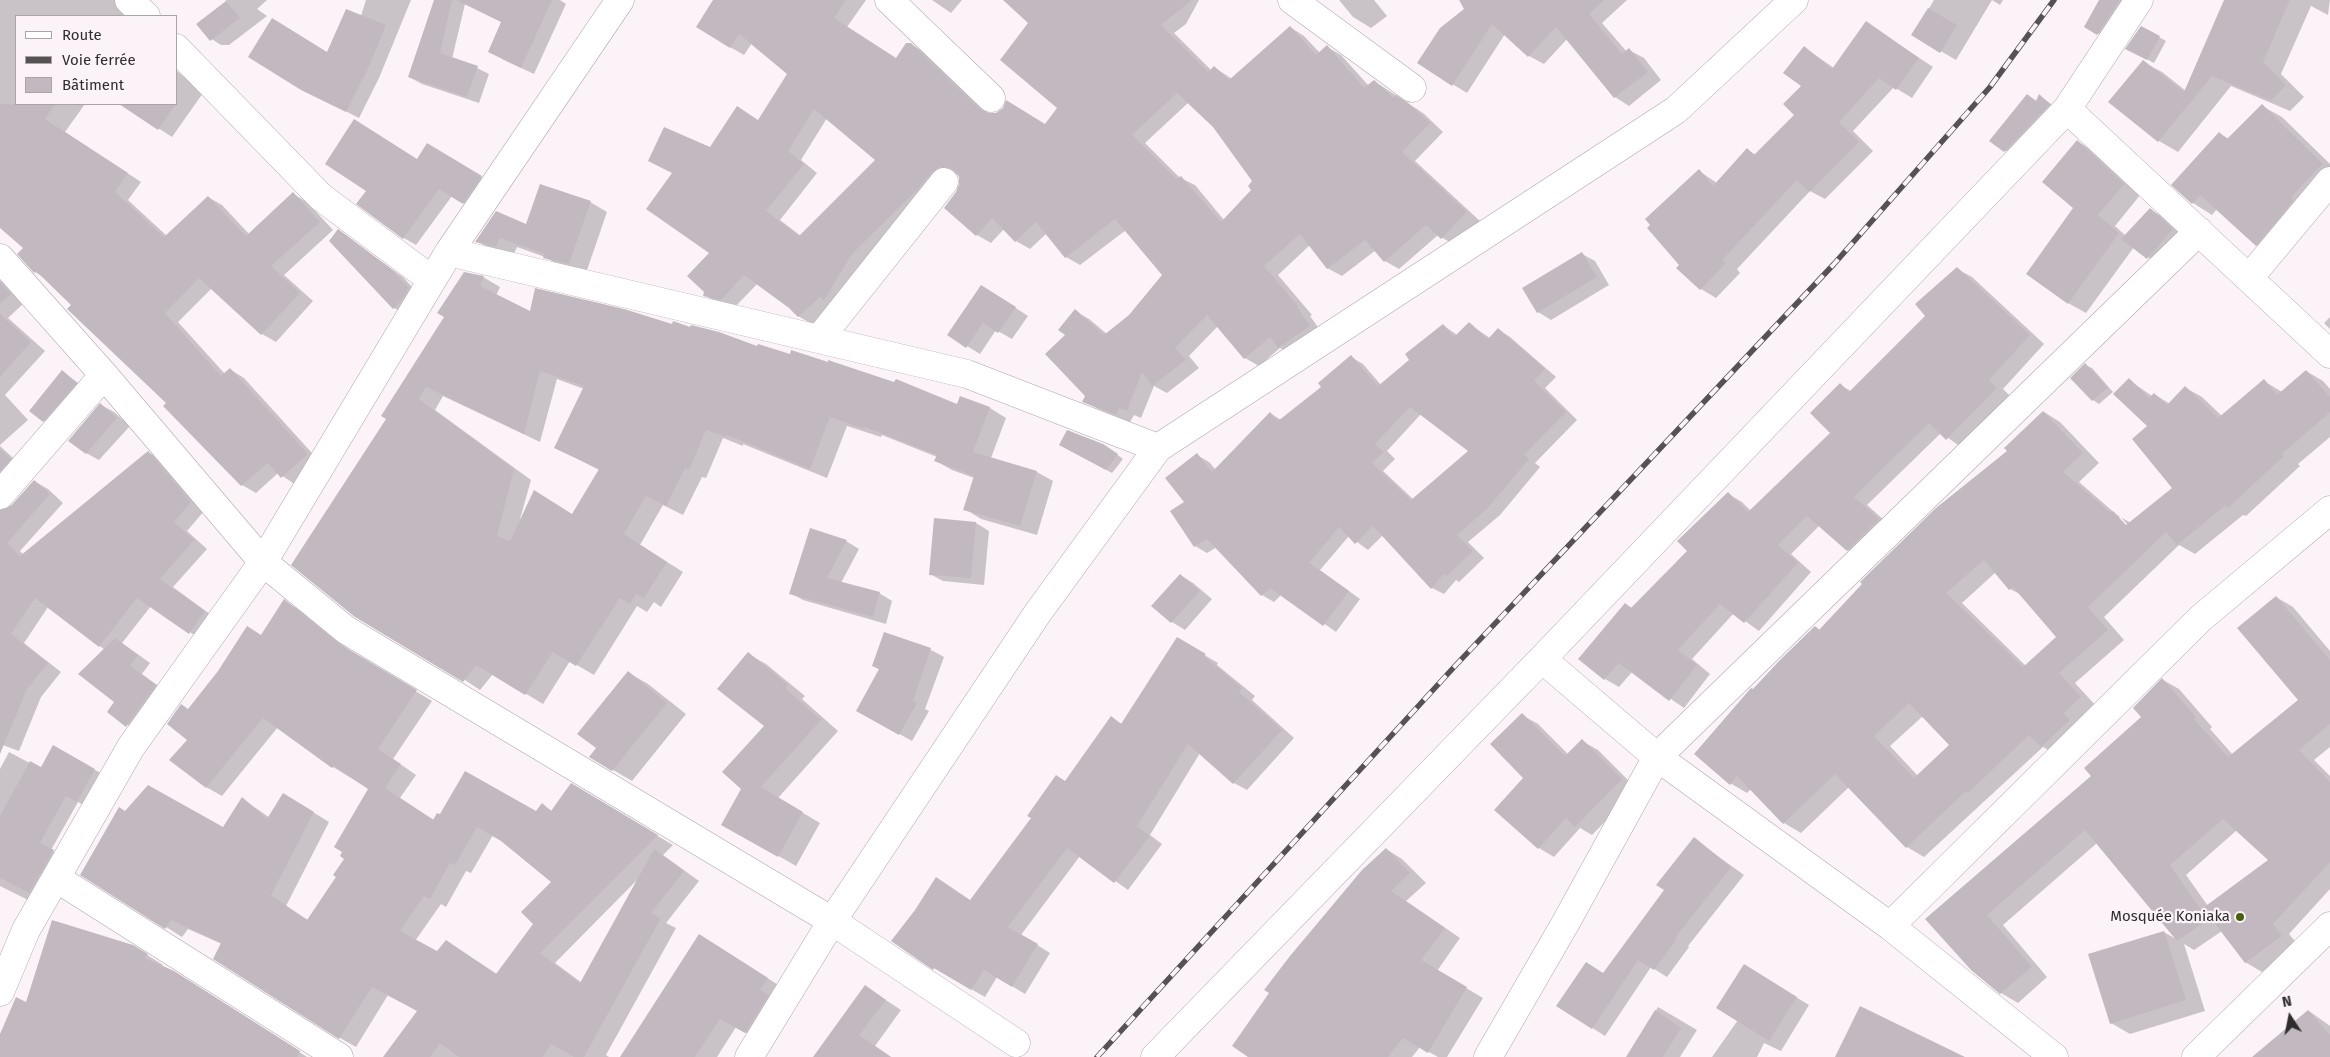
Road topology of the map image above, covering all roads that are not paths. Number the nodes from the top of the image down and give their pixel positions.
1 (129, 0) edge
2 (620, 0) edge
3 (889, 0) edge
4 (1292, 0) edge
5 (1794, 0) edge
6 (2139, 0) edge
7 (145, 15) edge
8 (178, 50) edge
9 (1412, 88) dead end
10 (991, 98) dead end
11 (2067, 108) junction
12 (2330, 180) edge
13 (944, 182) dead end
14 (2198, 231) junction
15 (449, 252) junction
16 (0, 258) edge
17 (2249, 278) junction
18 (432, 280) junction
19 (819, 339) junction
20 (2330, 354) edge
21 (104, 375) junction
22 (1158, 448) junction
23 (0, 495) edge
24 (2330, 510) edge
25 (263, 562) junction
26 (1542, 659) junction
27 (1657, 757) junction
28 (56, 878) junction
29 (832, 921) junction
30 (1890, 926) junction
31 (2330, 926) edge
32 (0, 992) edge
33 (1016, 1044) dead end
34 (339, 1057) edge
35 (749, 1057) edge
36 (1155, 1057) edge
37 (1488, 1057) edge
38 (2054, 1057) edge
39 (2196, 1057) edge

1 - 7 street
2 - 15 street
3 - 10 street
4 - 9 street
5 - 22 street
6 - 11 street
8 - 18 street
11 - 14 street
11 - 26 street
12 - 17 street
13 - 19 street
14 - 17 street
14 - 27 street
15 - 18 street
15 - 19 street
16 - 21 street
17 - 20 street
18 - 25 street
19 - 22 street
21 - 23 street
21 - 25 street
22 - 29 street
24 - 30 street
25 - 28 street
25 - 29 street
26 - 27 street
26 - 36 street
27 - 30 street
27 - 37 street
28 - 32 street
28 - 34 street
29 - 33 street
29 - 35 street
30 - 38 street
31 - 39 street

